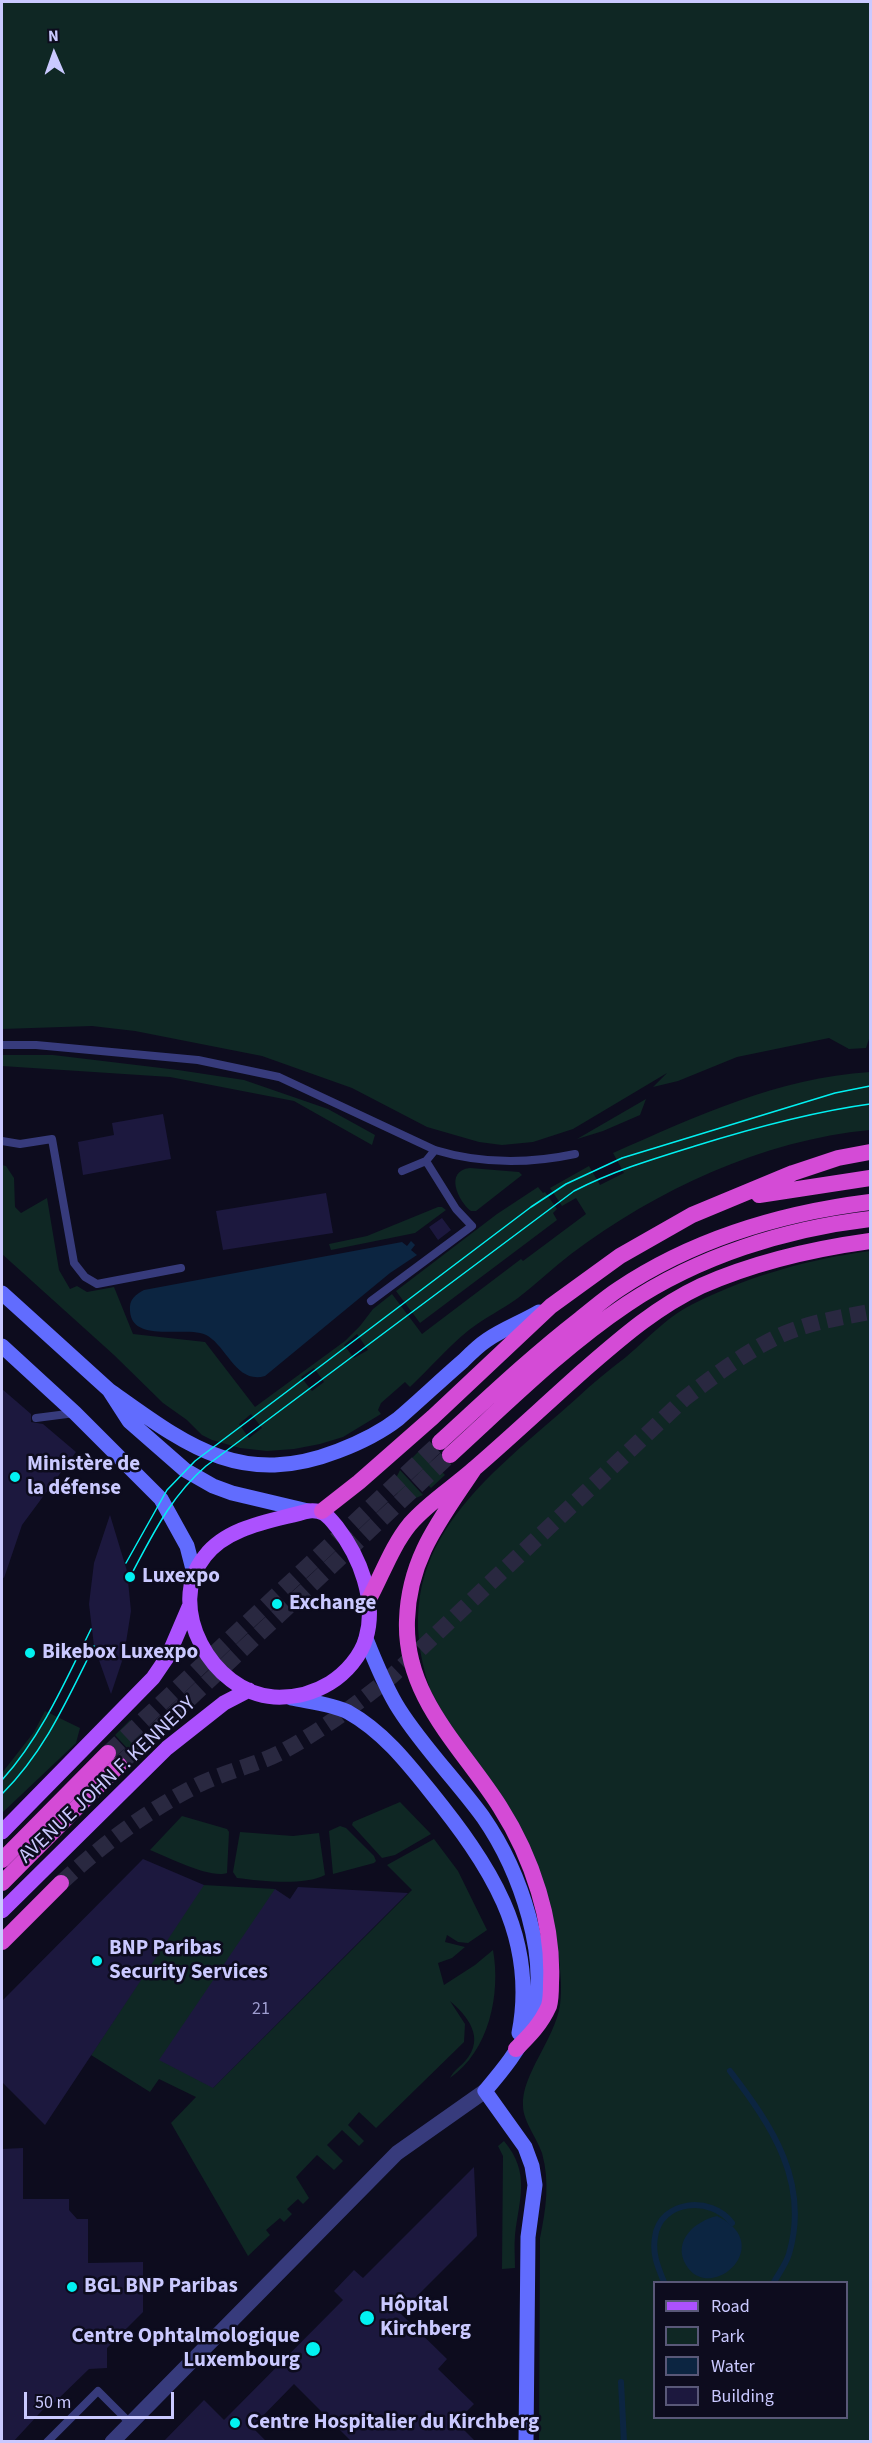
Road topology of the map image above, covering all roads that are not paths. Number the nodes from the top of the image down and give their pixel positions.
1 (2, 1045) edge
2 (2, 1141) edge
3 (435, 1150) junction
4 (870, 1152) edge
5 (575, 1154) dead end
6 (426, 1161) junction
7 (402, 1171) dead end
8 (870, 1178) edge
9 (729, 1201) junction
10 (870, 1202) edge
11 (870, 1219) edge
12 (870, 1241) edge
13 (181, 1268) dead end
14 (2, 1293) edge
15 (371, 1301) dead end
16 (551, 1306) junction
17 (2, 1346) edge
18 (109, 1390) junction
19 (75, 1413) junction
20 (36, 1418) dead end
21 (474, 1469) junction
22 (315, 1511) junction
23 (194, 1573) junction
24 (369, 1599) junction
25 (189, 1607) junction
26 (366, 1639) junction
27 (249, 1690) junction
28 (291, 1698) junction
29 (2, 1832) edge
30 (2, 1860) edge
31 (2, 1883) edge
32 (61, 1883) tunnel mouth
33 (2, 1911) edge
34 (2, 1942) edge
35 (516, 2049) junction
36 (485, 2091) junction
37 (130, 2423) junction
38 (47, 2442) edge
39 (112, 2442) edge
40 (526, 2442) edge

1 - 3 lane
2 - 13 lane
3 - 5 lane
3 - 6 lane
4 - 9 highway
6 - 7 lane
6 - 15 lane
8 - 9 highway
9 - 16 highway
10 - 11 highway
12 - 21 highway
14 - 18 main road
16 - 18 main road
16 - 22 highway
17 - 19 main road
18 - 22 main road
19 - 20 lane
19 - 23 main road
21 - 24 highway
21 - 35 highway
22 - 23 main road
22 - 24 main road
23 - 25 main road
24 - 26 main road
25 - 27 main road
25 - 29 main road, AVENUE JOHN F. KENNEDY
26 - 28 main road
26 - 35 main road
27 - 28 main road
27 - 33 main road, AVENUE JOHN F. KENNEDY
28 - 35 main road
30 - 31 highway
32 - 34 highway
35 - 36 main road
36 - 37 street
36 - 40 main road
37 - 38 lane
37 - 39 street

